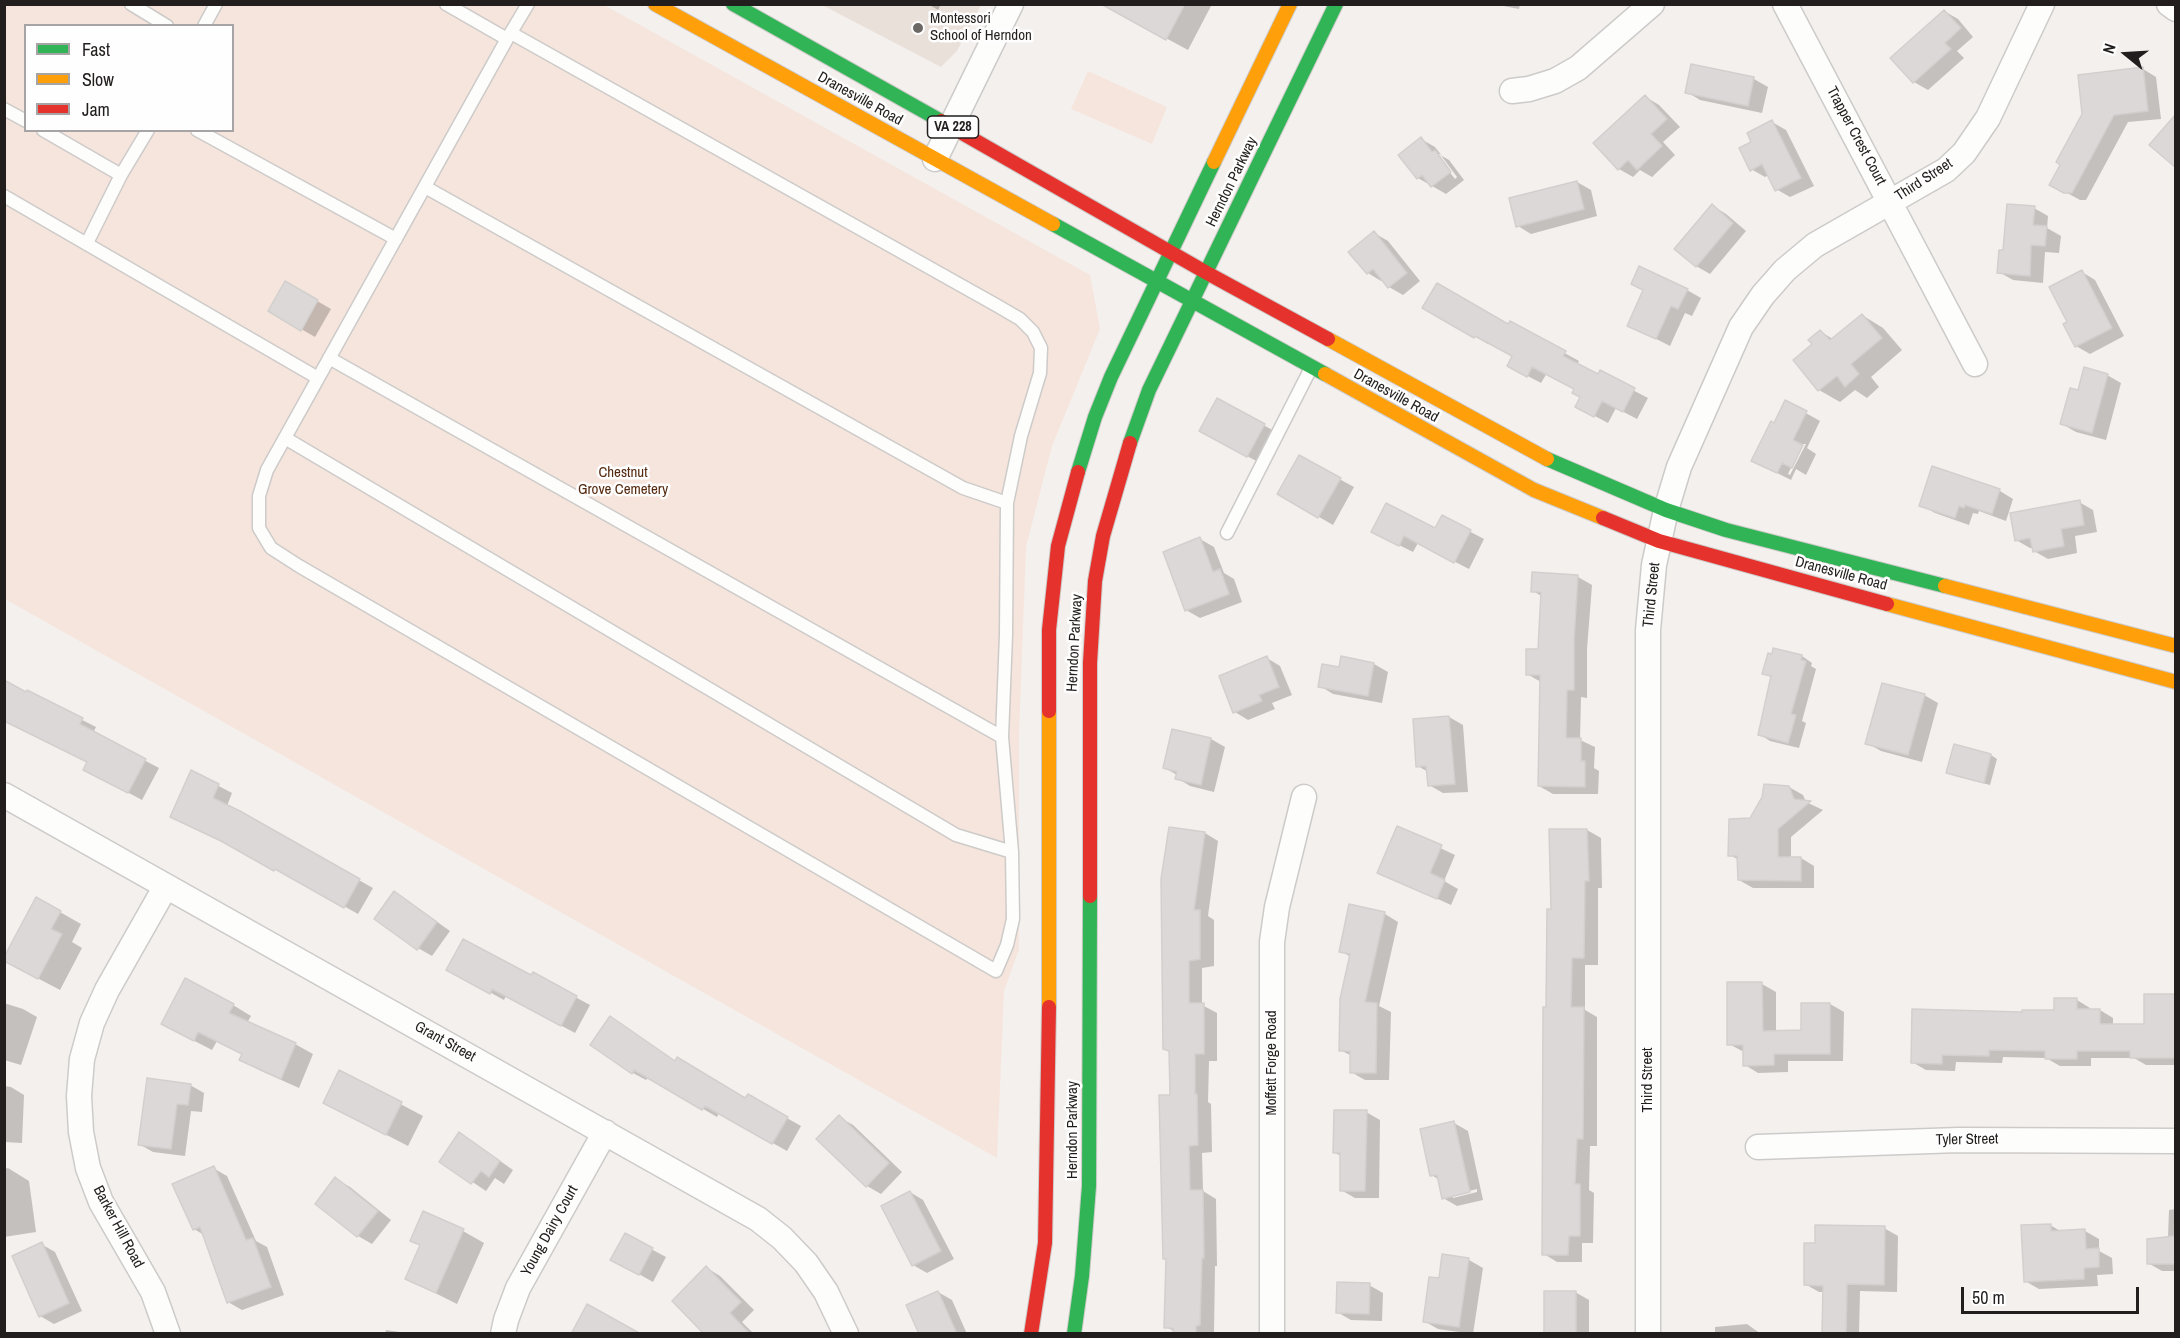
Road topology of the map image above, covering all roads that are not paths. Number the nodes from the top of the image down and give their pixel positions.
1 (131, 4) edge
2 (216, 4) edge
3 (446, 4) edge
4 (528, 4) edge
5 (655, 4) edge
6 (733, 4) edge
7 (1011, 4) edge
8 (1290, 4) edge
9 (1336, 4) edge
10 (1652, 4) edge
11 (1785, 4) edge
12 (2042, 4) edge
13 (2169, 4) edge
14 (2175, 9) edge
15 (164, 24) edge
16 (205, 24) edge
17 (509, 36) junction
18 (1512, 91) dead end
19 (4, 109) edge
20 (24, 120) edge
21 (952, 127) junction
22 (46, 132) edge
23 (147, 132) edge
24 (201, 132) edge
25 (935, 159) junction
26 (121, 175) junction
27 (425, 187) junction
28 (4, 196) edge
29 (1891, 202) junction
30 (396, 239) junction
31 (87, 243) junction
32 (1171, 252) junction
33 (1206, 273) junction
34 (1156, 282) junction
35 (1192, 302) junction
36 (1319, 353) junction
37 (329, 358) junction
38 (1975, 364) dead end
39 (318, 378) junction
40 (285, 438) junction
41 (1007, 503) junction
42 (1666, 510) junction
43 (1227, 533) dead end
44 (1659, 541) junction
45 (2175, 646) edge
46 (2175, 682) edge
47 (1002, 737) junction
48 (4, 795) edge
49 (1304, 797) dead end
50 (1012, 852) junction
51 (166, 886) junction
52 (605, 1132) junction
53 (2175, 1141) edge
54 (1758, 1147) dead end
55 (168, 1334) edge
56 (503, 1334) edge
57 (846, 1334) edge
58 (1031, 1334) edge
59 (1074, 1334) edge
60 (1272, 1334) edge
61 (1648, 1334) edge

1 - 15 lane
2 - 16 lane
3 - 17 lane
4 - 17 lane
5 - 25 main road, Dranesville Road / VA 228
6 - 21 main road, Dranesville Road / VA 228
7 - 21 street
8 - 32 main road, Herndon Parkway
9 - 33 main road, Herndon Parkway
10 - 18 street
11 - 29 street, Trapper Crest Court
12 - 29 street, Third Street
13 - 14 street
17 - 27 lane
17 - 41 lane
19 - 20 lane
21 - 25 street
21 - 32 main road, Dranesville Road / VA 228
22 - 26 lane
23 - 26 lane
24 - 30 lane
25 - 34 main road, Dranesville Road / VA 228
26 - 31 lane
27 - 30 lane
27 - 41 lane
28 - 31 lane
29 - 38 street, Trapper Crest Court
29 - 42 street, Third Street
30 - 37 lane
31 - 39 lane
32 - 33 main road, Dranesville Road / VA 228
32 - 34 main road, Herndon Parkway
33 - 35 main road, Herndon Parkway
33 - 36 main road, Dranesville Road
34 - 35 main road, Dranesville Road
34 - 58 main road, Herndon Parkway
35 - 36 main road, Dranesville Road
35 - 59 main road, Herndon Parkway
36 - 42 main road, Dranesville Road
36 - 43 lane
36 - 44 main road, Dranesville Road
37 - 39 lane
37 - 47 lane
39 - 40 lane
40 - 50 lane
40 - 50 lane
41 - 47 lane
42 - 44 street, Third Street
42 - 45 main road, Dranesville Road
44 - 46 main road, Dranesville Road
44 - 61 street, Third Street
47 - 50 lane
48 - 51 street, Grant Street
49 - 60 street, Moffett Forge Road
51 - 52 street, Grant Street
51 - 55 street, Barker Hill Road
52 - 56 street, Young Dairy Court
52 - 57 street, Grant Street
53 - 54 street, Tyler Street

